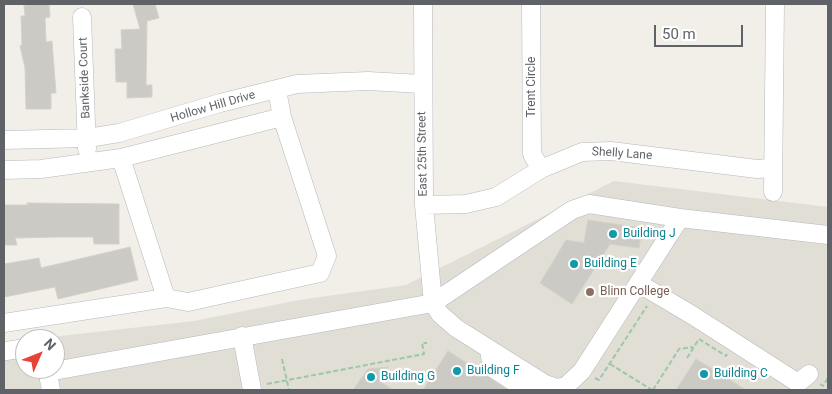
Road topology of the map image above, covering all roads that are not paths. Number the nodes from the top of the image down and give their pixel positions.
1 (423, 4) edge
2 (531, 4) edge
3 (776, 4) edge
4 (82, 17) dead end
5 (422, 84) junction
6 (276, 90) junction
7 (282, 117) junction
8 (88, 138) junction
9 (4, 140) edge
10 (120, 158) junction
11 (86, 163) junction
12 (772, 168) junction
13 (541, 169) junction
14 (4, 170) edge
15 (773, 192) dead end
16 (424, 205) junction
17 (680, 218) junction
18 (828, 234) edge
19 (638, 283) junction
20 (166, 298) junction
21 (434, 303) junction
22 (4, 323) edge
23 (242, 336) junction
24 (15, 350) edge
25 (6, 351) dead end
26 (65, 367) edge
27 (809, 374) dead end
28 (256, 388) edge

1 - 5 street, East 25th Street
2 - 13 street, Trent Circle
3 - 12 street
4 - 8 street, Bankside Court
5 - 6 street, Hollow Hill Drive
5 - 16 street, East 25th Street
6 - 7 street
6 - 8 street, Hollow Hill Drive
7 - 10 street
7 - 20 street
8 - 9 street, Hollow Hill Drive
8 - 11 street, Bankside Court
10 - 11 street
10 - 20 street
11 - 14 street
12 - 13 street, Shelly Lane
12 - 15 street
13 - 16 street, Shelly Lane
16 - 21 street, East 25th Street
17 - 18 street
17 - 19 street
17 - 21 street
19 - 21 street
19 - 27 street
20 - 22 street
21 - 23 street
23 - 26 street
23 - 28 street
24 - 25 street

